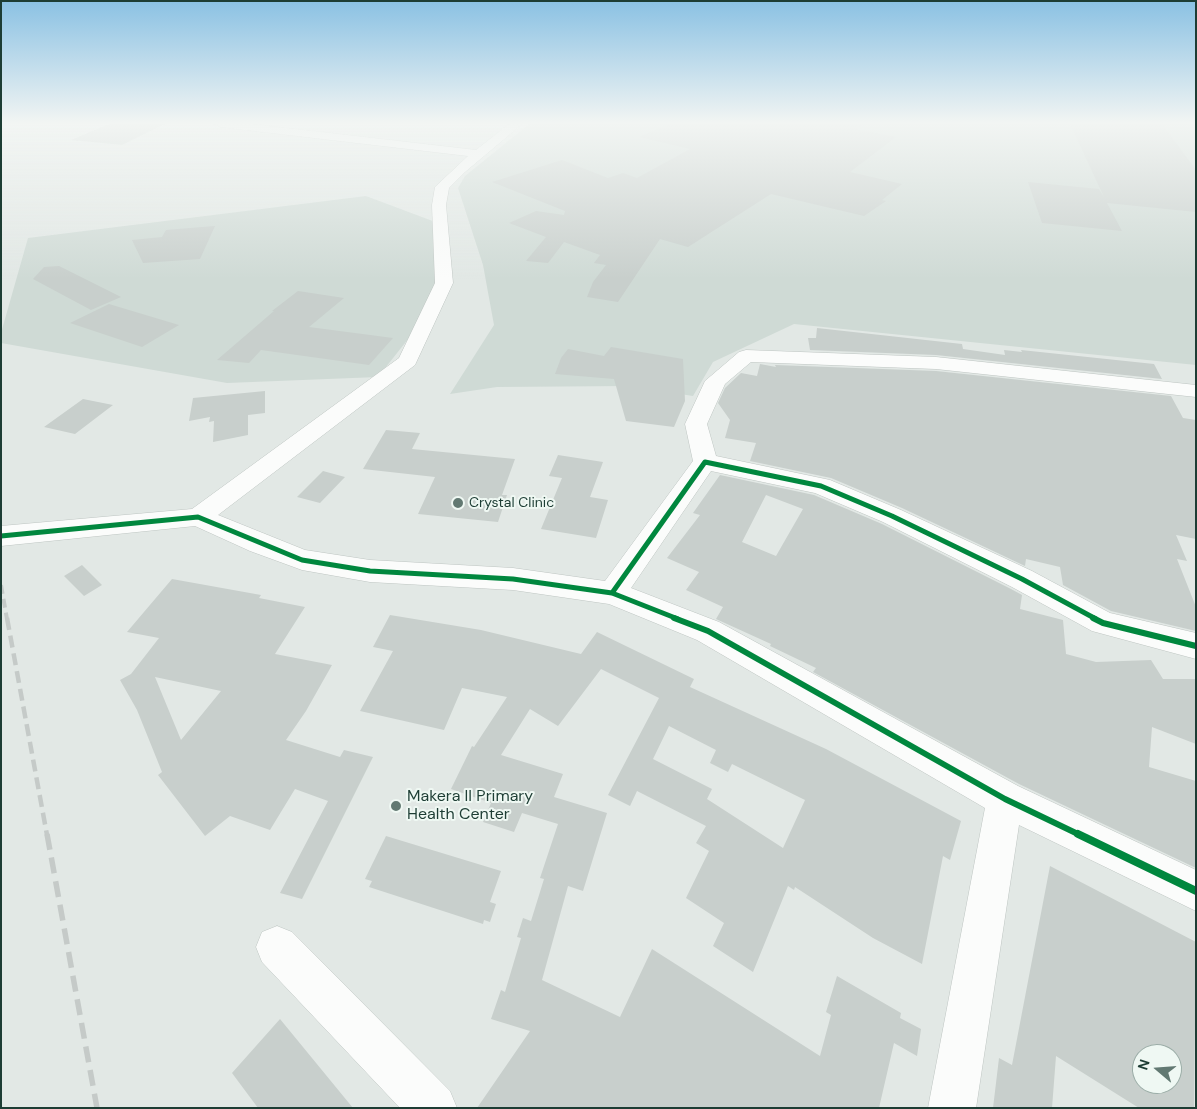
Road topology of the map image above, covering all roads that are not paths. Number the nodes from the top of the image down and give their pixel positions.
1 (455, 176) edge
2 (1196, 391) edge
3 (705, 462) junction
4 (198, 517) junction
5 (1, 536) edge
6 (612, 593) junction
7 (1196, 646) edge
8 (1005, 798) junction
9 (1196, 891) edge
10 (277, 947) dead end
11 (433, 1108) edge
12 (952, 1108) edge

1 - 4 street
2 - 3 street
3 - 6 street
3 - 7 street
4 - 5 street
4 - 6 street
6 - 8 street
8 - 9 street
8 - 12 street
10 - 11 street

